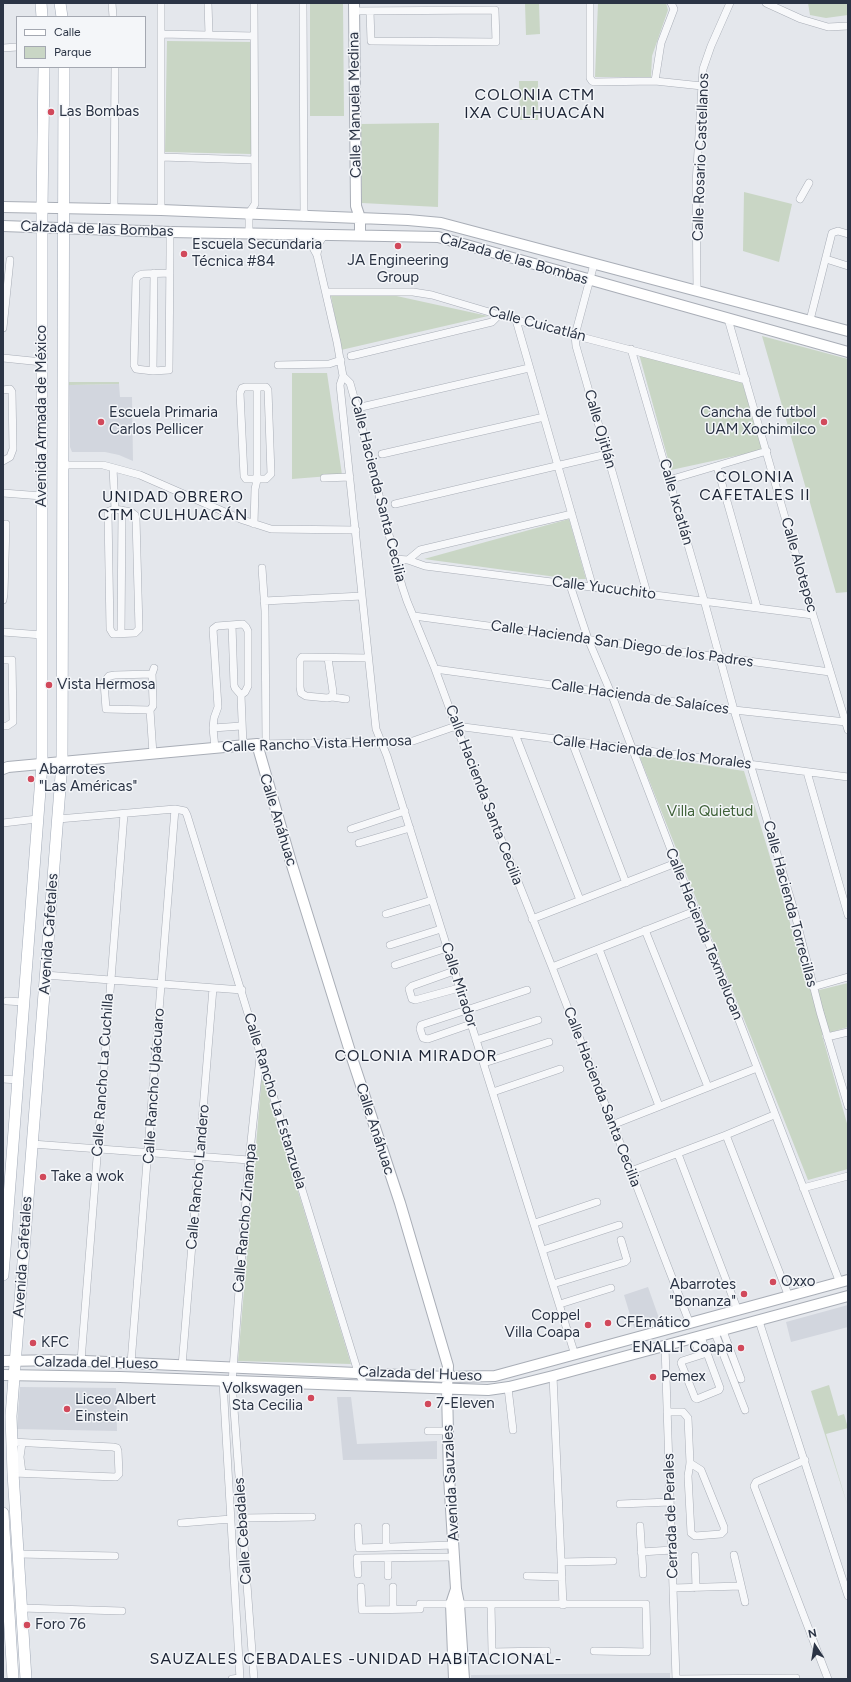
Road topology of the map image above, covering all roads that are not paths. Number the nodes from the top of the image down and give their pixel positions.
1 (41, 3) edge
2 (60, 3) edge
3 (112, 3) edge
4 (160, 3) edge
5 (208, 3) edge
6 (254, 3) edge
7 (303, 3) edge
8 (590, 3) edge
9 (671, 3) edge
10 (730, 3) edge
11 (766, 3) edge
12 (354, 7) edge
13 (370, 11) junction
14 (42, 16) edge
15 (62, 16) edge
16 (112, 16) edge
17 (848, 26) edge
18 (161, 34) junction
19 (209, 35) junction
20 (254, 36) junction
21 (16, 47) edge
22 (3, 48) edge
23 (44, 68) edge
24 (64, 68) edge
25 (115, 68) edge
26 (655, 81) junction
27 (702, 86) junction
28 (161, 157) junction
29 (254, 160) junction
30 (809, 183) dead end
31 (800, 199) dead end
32 (3, 207) edge
33 (42, 208) junction
34 (64, 208) junction
35 (114, 209) junction
36 (161, 210) junction
37 (249, 213) junction
38 (304, 217) junction
39 (360, 218) junction
40 (408, 220) junction
41 (3, 226) edge
42 (43, 227) junction
43 (64, 228) junction
44 (170, 232) junction
45 (249, 233) junction
46 (295, 234) junction
47 (329, 234) junction
48 (360, 234) junction
49 (848, 234) edge
50 (408, 235) junction
51 (317, 254) junction
52 (10, 260) dead end
53 (826, 260) junction
54 (594, 264) junction
55 (848, 266) edge
56 (154, 273) junction
57 (170, 273) junction
58 (589, 280) junction
59 (697, 291) junction
60 (326, 292) junction
61 (499, 315) junction
62 (728, 319) junction
63 (516, 320) junction
64 (810, 320) junction
65 (3, 328) edge
66 (848, 331) edge
67 (575, 335) junction
68 (631, 349) junction
69 (848, 352) edge
70 (351, 356) dead end
71 (3, 358) edge
72 (341, 360) junction
73 (42, 362) junction
74 (278, 365) dead end
75 (529, 368) junction
76 (153, 371) junction
77 (343, 376) junction
78 (746, 380) junction
79 (258, 387) junction
80 (3, 390) edge
81 (357, 408) junction
82 (544, 417) junction
83 (767, 451) junction
84 (382, 454) dead end
85 (607, 454) junction
86 (3, 461) edge
87 (63, 465) junction
88 (558, 466) junction
89 (717, 466) junction
90 (113, 468) junction
91 (350, 477) junction
92 (324, 478) dead end
93 (257, 480) junction
94 (669, 480) junction
95 (3, 493) edge
96 (42, 496) junction
97 (395, 504) dead end
98 (115, 511) junction
99 (572, 514) junction
100 (6, 524) dead end
101 (254, 524) junction
102 (356, 530) junction
103 (396, 559) junction
104 (408, 560) junction
105 (262, 568) dead end
106 (570, 585) junction
107 (593, 588) junction
108 (647, 594) junction
109 (362, 596) junction
110 (3, 600) edge
111 (704, 600) junction
112 (264, 601) junction
113 (757, 607) junction
114 (813, 615) junction
115 (414, 616) junction
116 (232, 625) junction
117 (3, 632) edge
118 (121, 634) junction
119 (42, 635) junction
120 (588, 639) junction
121 (719, 656) junction
122 (328, 658) junction
123 (368, 658) junction
124 (3, 660) edge
125 (435, 669) junction
126 (830, 672) junction
127 (611, 693) junction
128 (241, 695) junction
129 (332, 696) junction
130 (346, 699) dead end
131 (150, 710) junction
132 (734, 710) junction
133 (846, 722) junction
134 (3, 726) edge
135 (241, 726) junction
136 (456, 726) junction
137 (213, 728) junction
138 (848, 730) edge
139 (515, 734) junction
140 (381, 742) junction
141 (572, 742) junction
142 (261, 744) junction
143 (243, 745) junction
144 (215, 748) junction
145 (632, 750) junction
146 (153, 754) junction
147 (62, 763) junction
148 (42, 764) junction
149 (751, 765) junction
150 (5, 767) edge
151 (807, 772) junction
152 (848, 777) edge
153 (175, 809) junction
154 (404, 811) junction
155 (124, 814) junction
156 (58, 819) junction
157 (37, 820) junction
158 (3, 823) edge
159 (410, 828) junction
160 (351, 829) dead end
161 (359, 843) dead end
162 (676, 863) junction
163 (626, 883) junction
164 (432, 900) junction
165 (580, 900) junction
166 (694, 911) junction
167 (386, 914) dead end
168 (848, 915) edge
169 (532, 919) junction
170 (440, 929) junction
171 (645, 930) junction
172 (390, 945) dead end
173 (447, 948) junction
174 (599, 949) junction
175 (395, 965) dead end
176 (552, 967) junction
177 (454, 971) junction
178 (45, 975) junction
179 (848, 977) edge
180 (110, 980) junction
181 (162, 984) junction
182 (813, 987) junction
183 (213, 988) junction
184 (459, 988) junction
185 (242, 990) junction
186 (528, 990) dead end
187 (4, 1001) edge
188 (24, 1002) junction
189 (466, 1010) junction
190 (538, 1020) dead end
191 (471, 1024) junction
192 (848, 1032) edge
193 (827, 1038) junction
194 (476, 1040) junction
195 (549, 1042) dead end
196 (260, 1054) junction
197 (484, 1063) junction
198 (757, 1068) junction
199 (560, 1069) dead end
200 (3, 1079) edge
201 (18, 1080) junction
202 (708, 1087) junction
203 (493, 1092) junction
204 (659, 1106) junction
205 (848, 1106) edge
206 (774, 1115) junction
207 (612, 1125) junction
208 (726, 1136) junction
209 (32, 1144) junction
210 (97, 1149) junction
211 (149, 1152) junction
212 (678, 1154) junction
213 (199, 1156) junction
214 (249, 1160) junction
215 (631, 1171) junction
216 (848, 1176) edge
217 (7, 1181) edge
218 (803, 1188) junction
219 (597, 1202) dead end
220 (535, 1223) junction
221 (619, 1225) dead end
222 (621, 1240) dead end
223 (543, 1250) junction
224 (3, 1275) edge
225 (844, 1282) edge
226 (553, 1284) junction
227 (611, 1288) dead end
228 (848, 1296) edge
229 (789, 1297) junction
230 (560, 1304) junction
231 (738, 1311) junction
232 (759, 1321) junction
233 (690, 1324) junction
234 (719, 1332) junction
235 (697, 1338) junction
236 (665, 1346) junction
237 (704, 1354) junction
238 (576, 1355) junction
239 (3, 1361) edge
240 (81, 1361) junction
241 (15, 1362) junction
242 (131, 1363) junction
243 (182, 1366) junction
244 (233, 1368) junction
245 (358, 1372) junction
246 (9, 1375) edge
247 (554, 1376) junction
248 (447, 1377) junction
249 (742, 1378) dead end
250 (228, 1382) junction
251 (365, 1386) junction
252 (447, 1388) junction
253 (508, 1388) junction
254 (745, 1410) dead end
255 (667, 1412) junction
256 (225, 1420) junction
257 (235, 1420) junction
258 (513, 1430) dead end
259 (428, 1431) dead end
260 (448, 1431) junction
261 (17, 1443) junction
262 (805, 1460) junction
263 (690, 1463) junction
264 (18, 1473) junction
265 (670, 1502) junction
266 (620, 1504) dead end
267 (3, 1513) edge
268 (312, 1517) dead end
269 (242, 1518) junction
270 (231, 1519) junction
271 (182, 1523) dead end
272 (640, 1526) dead end
273 (358, 1527) dead end
274 (386, 1527) dead end
275 (454, 1546) junction
276 (386, 1547) junction
277 (672, 1550) junction
278 (641, 1552) junction
279 (18, 1554) junction
280 (734, 1555) dead end
281 (115, 1556) dead end
282 (694, 1556) dead end
283 (454, 1557) junction
284 (388, 1558) junction
285 (613, 1561) dead end
286 (562, 1562) junction
287 (358, 1574) dead end
288 (643, 1574) dead end
289 (388, 1576) dead end
290 (527, 1576) dead end
291 (562, 1577) junction
292 (741, 1586) junction
293 (361, 1587) dead end
294 (393, 1587) dead end
295 (673, 1588) junction
296 (696, 1588) junction
297 (848, 1596) edge
298 (745, 1602) dead end
299 (455, 1604) junction
300 (490, 1604) junction
301 (563, 1605) junction
302 (21, 1608) junction
303 (394, 1609) junction
304 (122, 1611) dead end
305 (547, 1651) dead end
306 (594, 1651) dead end
307 (7, 1659) edge
308 (751, 1678) edge
309 (796, 1678) dead end
310 (13, 1679) edge
311 (26, 1679) edge
312 (232, 1679) edge
313 (240, 1679) edge
314 (254, 1679) edge
315 (454, 1679) edge
316 (464, 1679) edge
317 (683, 1679) edge
318 (828, 1679) edge

1 - 14 main road
2 - 15 main road
3 - 16 street
4 - 18 street
5 - 19 street
6 - 20 street
7 - 38 street
8 - 26 street
9 - 26 street
10 - 27 street, Calle Rosario Castellanos
11 - 17 street
12 - 13 street
12 - 39 main road, Calle Manuela Medina
13 - 13 street
18 - 19 street
18 - 28 street
19 - 20 street
20 - 29 street
21 - 22 street
23 - 33 main road, Avenida Armada de México
24 - 34 main road, Avenida Armada de México
25 - 35 street
26 - 27 street
27 - 59 street, Calle Rosario Castellanos
28 - 29 street
28 - 36 street
29 - 37 street
30 - 31 street
32 - 33 main road, Calzada de las Bombas
33 - 34 main road, Calzada de las Bombas
33 - 42 main road, Avenida Armada de México
34 - 35 main road, Calzada de las Bombas
34 - 43 main road, Avenida Armada de México
35 - 36 main road, Calzada de las Bombas
36 - 37 main road, Calzada de las Bombas
37 - 38 main road, Calzada de las Bombas
37 - 45 street
38 - 39 main road, Calzada de las Bombas
39 - 40 main road, Calzada de las Bombas
39 - 48 main road, Calle Manuela Medina
40 - 50 main road
40 - 54 main road, Calzada de las Bombas
41 - 42 main road, Calzada de las Bombas
42 - 43 main road, Calzada de las Bombas
42 - 73 main road, Avenida Armada de México
43 - 44 main road, Calzada de las Bombas
43 - 87 main road, Avenida Armada de México
44 - 45 main road, Calzada de las Bombas
44 - 57 street
45 - 46 main road, Calzada de las Bombas
46 - 47 main road, Calzada de las Bombas
46 - 51 street, Calle Hacienda Santa Cecilia
47 - 48 main road, Calzada de las Bombas
47 - 51 street
48 - 50 main road, Calzada de las Bombas
49 - 53 street
50 - 58 main road, Calzada de las Bombas
51 - 60 street, Calle Hacienda Santa Cecilia
52 - 65 street
53 - 55 street
53 - 64 street
54 - 58 street, Calle Ojitlán
54 - 59 main road, Calzada de las Bombas
56 - 57 street
56 - 76 street
56 - 76 street
57 - 76 street
58 - 62 main road, Calzada de las Bombas
58 - 67 street, Calle Ojitlán
59 - 64 main road, Calzada de las Bombas
60 - 61 street, Calle Cuicatlán
60 - 72 street, Calle Hacienda Santa Cecilia
61 - 63 street, Calle Cuicatlán
61 - 70 street
62 - 69 main road, Calzada de las Bombas
62 - 78 street, Calle Alotepec
63 - 67 street, Calle Cuicatlán
63 - 75 street
64 - 66 main road, Calzada de las Bombas
67 - 68 street, Calle Cuicatlán
67 - 85 street, Calle Ojitlán
68 - 78 street, Calle Cuicatlán
68 - 94 street, Calle Ixcatlán
71 - 73 street
72 - 74 street
72 - 77 street, Calle Hacienda Santa Cecilia
73 - 96 main road, Avenida Armada de México
75 - 81 street
75 - 82 street
77 - 81 street, Calle Hacienda Santa Cecilia
77 - 91 street, Calle Mirador
78 - 83 street, Calle Alotepec
79 - 93 street
79 - 93 street
79 - 93 street
80 - 86 street
81 - 103 street, Calle Hacienda Santa Cecilia
82 - 84 street
82 - 88 street
83 - 89 street
83 - 114 street, Calle Alotepec
85 - 88 street
85 - 108 street, Calle Ojitlán
87 - 90 street
87 - 147 main road, Avenida Armada de México
88 - 97 street
88 - 99 street
89 - 94 street
89 - 113 street
90 - 98 street
90 - 101 street
91 - 92 street
91 - 102 street, Calle Mirador
93 - 101 street
94 - 111 street, Calle Ixcatlán
95 - 96 street
96 - 119 main road, Avenida Armada de México
98 - 118 street
98 - 118 street
98 - 118 street
99 - 104 street
99 - 107 street
100 - 110 street
101 - 102 street
102 - 109 street, Calle Mirador
103 - 104 street, Calle Yucuchito
103 - 115 street, Calle Hacienda Santa Cecilia
104 - 106 street, Calle Yucuchito
105 - 112 street
106 - 107 street, Calle Yucuchito
106 - 120 street, Calle Hacienda Texmelucan
107 - 108 street, Calle Yucuchito
108 - 111 street, Calle Yucuchito
109 - 112 street
109 - 123 street, Calle Mirador
111 - 113 street, Calle Yucuchito
111 - 121 street, Calle Ixcatlán
112 - 142 street
113 - 114 street, Calle Yucuchito
114 - 126 street, Calle Alotepec
115 - 120 street, Calle Hacienda San Diego de los Padres
115 - 125 street, Calle Hacienda Santa Cecilia
116 - 128 street
116 - 128 street
116 - 137 street
117 - 119 street
119 - 148 main road, Avenida Armada de México
120 - 121 street, Calle Hacienda San Diego de los Padres
120 - 127 street, Calle Hacienda Texmelucan
121 - 126 street, Calle Hacienda San Diego de los Padres
121 - 132 street, Calle Hacienda Torrecillas
122 - 123 street
122 - 129 street
122 - 129 street
123 - 140 street, Calle Mirador
124 - 134 street
125 - 127 street, Calle Hacienda de Salaíces
125 - 136 street, Calle Hacienda Santa Cecilia
126 - 133 street, Calle Alotepec
127 - 132 street, Calle Hacienda de Salaíces
127 - 145 street, Calle Hacienda Texmelucan
128 - 135 street
129 - 130 street
131 - 131 street
131 - 146 street
132 - 133 street, Calle Hacienda de Salaíces
132 - 149 street, Calle Hacienda Torrecillas
133 - 138 street, Calle Alotepec
135 - 137 street
135 - 143 street
136 - 139 street, Calle Hacienda de los Morales
136 - 140 street, Calle Rancho Vista Hermosa
136 - 169 street, Calle Hacienda Santa Cecilia
137 - 144 street
139 - 141 street, Calle Hacienda de los Morales
139 - 165 street
140 - 142 street, Calle Rancho Vista Hermosa
140 - 154 street, Calle Mirador
141 - 145 street, Calle Hacienda de los Morales
141 - 163 street
142 - 143 main road, Calle Rancho Vista Hermosa
142 - 248 main road, Calle Anáhuac
143 - 144 main road, Calle Rancho Vista Hermosa
144 - 146 main road, Calle Rancho Vista Hermosa
145 - 149 street, Calle Hacienda de los Morales
145 - 162 street, Calle Hacienda Texmelucan
146 - 147 main road, Calle Rancho Vista Hermosa
147 - 148 main road, Calle Rancho Vista Hermosa
147 - 156 main road, Avenida Cafetales
148 - 150 main road, Calle Rancho Vista Hermosa
148 - 157 main road, Avenida Cafetales
149 - 151 street, Calle Hacienda de los Morales
149 - 182 street, Calle Hacienda Torrecillas
151 - 152 street, Calle Hacienda de los Morales
151 - 168 street
153 - 155 street
153 - 181 street, Calle Rancho Upácuaro
153 - 185 street, Calle Rancho La Estanzuela
154 - 159 street, Calle Mirador
154 - 160 street
155 - 156 street
155 - 180 street, Calle Rancho La Cuchilla
156 - 178 main road, Avenida Cafetales
157 - 158 street
157 - 188 main road, Avenida Cafetales
159 - 161 street
159 - 164 street, Calle Mirador
162 - 163 street
162 - 166 street, Calle Hacienda Texmelucan
163 - 165 street
164 - 167 street
164 - 170 street, Calle Mirador
165 - 169 street
166 - 171 street
166 - 198 street, Calle Hacienda Texmelucan
169 - 176 street, Calle Hacienda Santa Cecilia
170 - 172 street
170 - 173 street, Calle Mirador
171 - 174 street
171 - 202 street
173 - 175 street
173 - 177 street, Calle Mirador
174 - 176 street
174 - 204 street
176 - 207 street, Calle Hacienda Santa Cecilia
177 - 184 street, Calle Mirador
177 - 184 street
178 - 180 street
178 - 209 main road, Avenida Cafetales
179 - 182 street
180 - 181 street
180 - 210 street, Calle Rancho La Cuchilla
181 - 183 street
181 - 211 street, Calle Rancho Upácuaro
182 - 193 street, Calle Hacienda Torrecillas
183 - 185 street
183 - 213 street, Calle Rancho Landero
184 - 189 street, Calle Mirador
185 - 196 street, Calle Rancho La Estanzuela
186 - 189 street
187 - 188 street
188 - 201 main road, Avenida Cafetales
189 - 191 street, Calle Mirador
189 - 191 street
190 - 194 street
191 - 194 street, Calle Mirador
192 - 193 street
193 - 205 street, Calle Hacienda Torrecillas
194 - 197 street, Calle Mirador
195 - 197 street
196 - 214 street, Calle Rancho Zinampa
196 - 245 street, Calle Rancho La Estanzuela
197 - 203 street, Calle Mirador
198 - 202 street
198 - 206 street, Calle Hacienda Texmelucan
199 - 203 street
200 - 201 street
201 - 217 main road, Avenida Cafetales
202 - 204 street
203 - 220 street, Calle Mirador
204 - 207 street
206 - 208 street
206 - 218 street, Calle Hacienda Texmelucan
207 - 215 street, Calle Hacienda Santa Cecilia
208 - 212 street
208 - 229 street
209 - 210 street
209 - 241 main road, Avenida Cafetales
210 - 211 street
210 - 240 street, Calle Rancho La Cuchilla
211 - 213 street
211 - 242 street, Calle Rancho Upácuaro
212 - 215 street
212 - 231 street
213 - 214 street
213 - 243 street, Calle Rancho Landero
214 - 244 street, Calle Rancho Zinampa
215 - 233 street, Calle Hacienda Santa Cecilia
216 - 218 street
217 - 224 main road, Avenida Cafetales
218 - 225 street, Calle Hacienda Texmelucan
219 - 220 street
220 - 223 street, Calle Mirador
221 - 223 street
222 - 226 street
223 - 226 street, Calle Mirador
225 - 229 main road, Calzada del Hueso
226 - 230 street, Calle Mirador
227 - 230 street
228 - 232 main road, Calzada del Hueso
229 - 231 main road, Calzada del Hueso
230 - 238 street, Calle Mirador
231 - 233 main road, Calzada del Hueso
232 - 234 main road, Calzada del Hueso
232 - 262 street
233 - 238 main road, Calzada del Hueso
234 - 235 main road, Calzada del Hueso
234 - 249 street
234 - 254 street
235 - 236 main road, Calzada del Hueso
235 - 237 street
236 - 247 main road, Calzada del Hueso
236 - 255 street, Cerrada de Perales
237 - 237 street
238 - 248 main road, Calzada del Hueso
239 - 241 main road, Calzada del Hueso
240 - 241 main road, Calzada del Hueso
240 - 242 main road, Calzada del Hueso
241 - 246 main road, Avenida Cafetales
242 - 243 main road, Calzada del Hueso
243 - 244 main road, Calzada del Hueso
244 - 245 main road, Calzada del Hueso
244 - 250 street, Calle Rancho Zinampa
245 - 248 main road, Calzada del Hueso
245 - 251 street, Calle Rancho La Estanzuela
246 - 250 main road, Calzada del Hueso
246 - 261 main road, Avenida Cafetales
247 - 253 main road, Calzada del Hueso
247 - 286 street
248 - 252 main road, Avenida Sauzales
250 - 251 main road, Calzada del Hueso
250 - 256 street
250 - 257 street, Calle Cebadales
251 - 252 main road, Calzada del Hueso
252 - 253 main road, Calzada del Hueso
252 - 260 main road, Avenida Sauzales
253 - 258 street
255 - 263 street
255 - 265 street, Cerrada de Perales
256 - 257 street
256 - 270 street
257 - 269 street, Calle Cebadales
259 - 260 street
260 - 275 main road, Avenida Sauzales
261 - 264 main road, Avenida Cafetales
261 - 264 street
262 - 297 street
262 - 318 street
263 - 263 street
264 - 279 main road, Avenida Cafetales
265 - 266 street
265 - 277 street, Cerrada de Perales
267 - 307 main road
268 - 269 street
269 - 314 street, Calle Cebadales
270 - 271 street
270 - 313 street
272 - 278 street
273 - 276 street
274 - 276 street
275 - 276 street
275 - 283 main road, Avenida Sauzales
277 - 278 street
277 - 295 street, Cerrada de Perales
278 - 288 street
279 - 281 street
279 - 302 main road, Avenida Cafetales
280 - 292 street
282 - 296 street
283 - 284 street
283 - 299 main road, Avenida Sauzales
284 - 287 street
284 - 289 street
285 - 286 street
286 - 291 street
290 - 291 street
291 - 301 street
292 - 296 street
292 - 298 street
293 - 303 street
294 - 303 street
295 - 296 street
295 - 317 street, Cerrada de Perales
299 - 300 street
299 - 303 street
299 - 315 main road, Avenida Sauzales
299 - 316 main road, Avenida Sauzales
300 - 301 street
300 - 305 street
301 - 306 street
302 - 304 street
302 - 311 main road, Avenida Cafetales
307 - 310 main road
308 - 309 street, Cerrada de Perales
308 - 317 street, Cerrada de Perales
312 - 313 street

